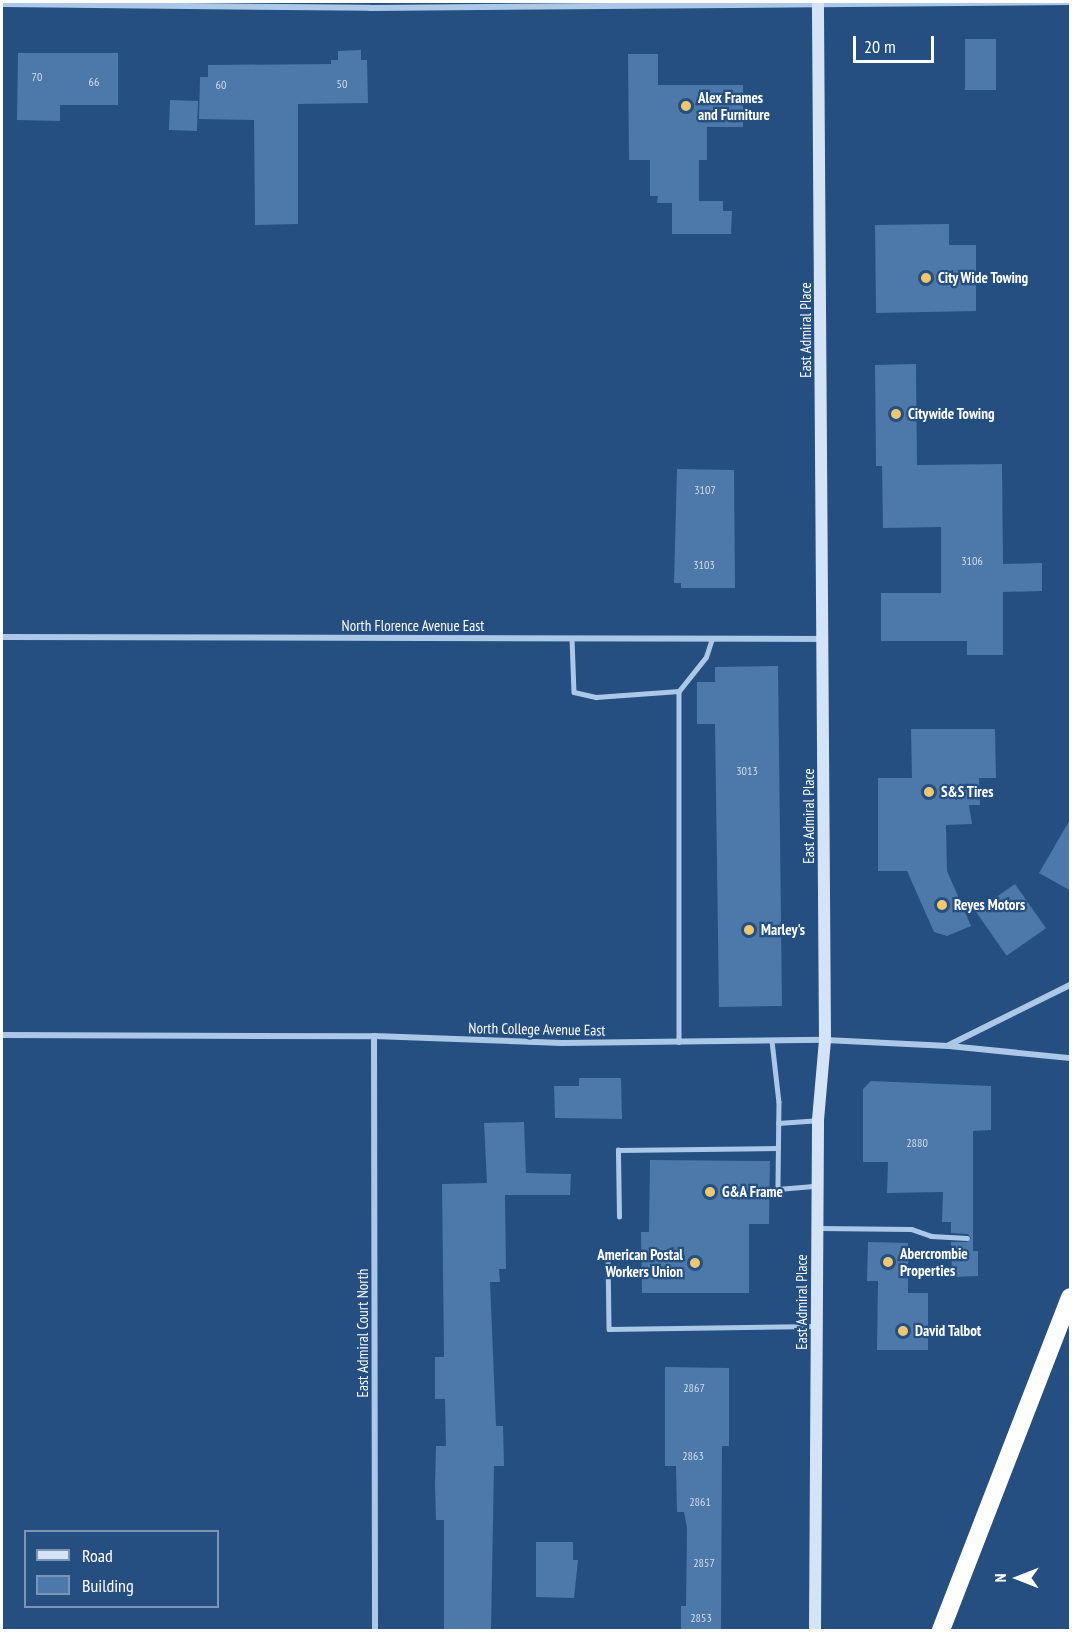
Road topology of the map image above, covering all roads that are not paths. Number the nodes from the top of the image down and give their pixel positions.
1 (1071, 2) edge
2 (818, 3) edge
3 (2, 4) edge
4 (749, 4) edge
5 (370, 5) edge
6 (2, 637) edge
7 (572, 639) junction
8 (712, 639) junction
9 (824, 639) junction
10 (679, 692) junction
11 (1071, 985) edge
12 (2, 1035) edge
13 (374, 1036) junction
14 (825, 1040) junction
15 (772, 1041) junction
16 (680, 1042) junction
17 (949, 1046) junction
18 (1071, 1058) edge
19 (818, 1120) junction
20 (778, 1123) junction
21 (778, 1148) junction
22 (818, 1185) junction
23 (619, 1217) dead end
24 (818, 1228) junction
25 (966, 1238) dead end
26 (608, 1254) dead end
27 (1071, 1297) edge
28 (818, 1326) junction
29 (375, 1630) edge
30 (815, 1630) edge
31 (941, 1630) edge

1 - 2 street
2 - 4 street
2 - 9 main road, East Admiral Place
3 - 5 street
4 - 5 street
6 - 7 street, North Florence Avenue East
7 - 8 street, North Florence Avenue East
7 - 10 lane
8 - 9 street, North Florence Avenue East
8 - 10 lane
9 - 14 main road, East Admiral Place
10 - 16 lane
11 - 17 street
12 - 13 street, North College Avenue East
13 - 16 street, North College Avenue East
13 - 29 street, East Admiral Court North
14 - 15 street, North College Avenue East
14 - 17 street, North College Avenue East
14 - 19 main road, East Admiral Place
15 - 16 street, North College Avenue East
15 - 20 lane
17 - 18 street, North College Avenue East
19 - 20 lane
19 - 22 main road, East Admiral Place
20 - 21 lane
21 - 22 lane
21 - 23 lane
22 - 24 main road, East Admiral Place
24 - 25 lane
24 - 28 main road, East Admiral Place
26 - 28 lane
27 - 31 highway
28 - 30 main road, East Admiral Place

